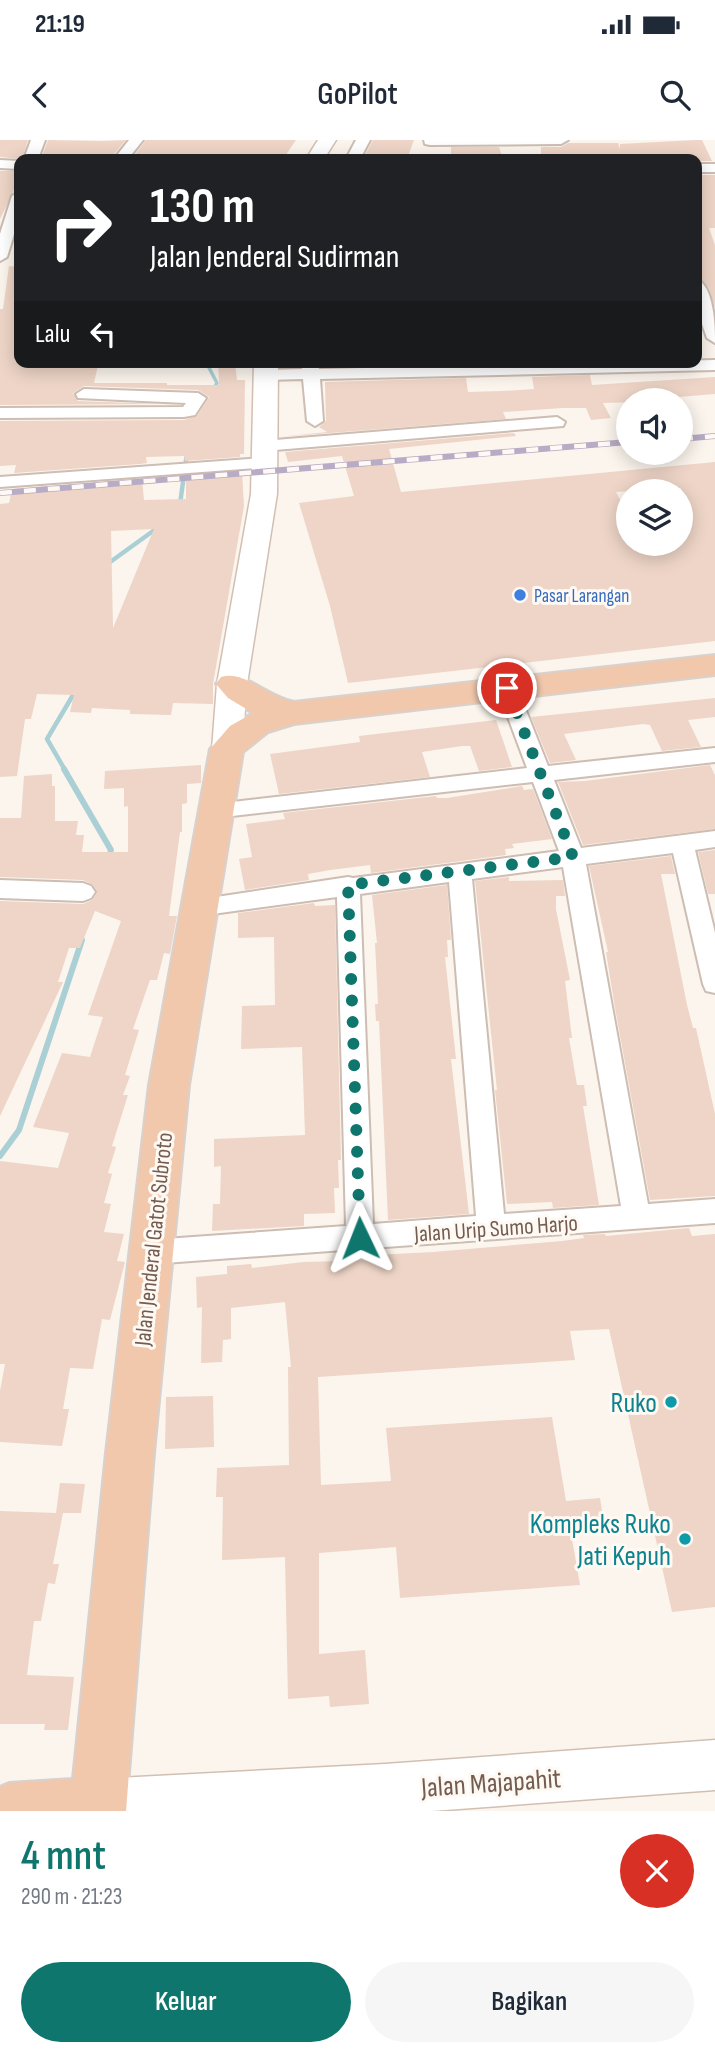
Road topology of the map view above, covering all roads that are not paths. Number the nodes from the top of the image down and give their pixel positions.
1 (136, 140) edge
2 (561, 140) edge
3 (430, 144) edge
4 (125, 154) edge
5 (14, 212) edge
6 (0, 257) edge
7 (702, 298) edge
8 (714, 330) edge
9 (416, 368) edge
10 (511, 368) edge
11 (715, 375) edge
12 (455, 379) junction
13 (270, 381) edge
14 (308, 381) edge
15 (360, 390) dead end
16 (333, 391) dead end
17 (84, 394) dead end
18 (0, 413) edge
19 (315, 421) dead end
20 (556, 422) dead end
21 (263, 455) junction
22 (0, 482) edge
23 (715, 665) edge
24 (232, 684) junction
25 (507, 688) junction
26 (294, 713) junction
27 (227, 748) junction
28 (715, 755) edge
29 (541, 775) junction
30 (215, 810) junction
31 (715, 839) edge
32 (682, 843) junction
33 (573, 857) junction
34 (460, 871) junction
35 (348, 885) junction
36 (0, 889) edge
37 (83, 892) dead end
38 (198, 907) junction
39 (715, 984) edge
40 (715, 1211) edge
41 (637, 1217) junction
42 (491, 1229) junction
43 (360, 1238) junction
44 (151, 1252) junction
45 (715, 1765) edge
46 (98, 1808) edge
47 (9, 1811) edge

1 - 4 street
2 - 3 street
5 - 6 street
7 - 8 street
9 - 12 street
9 - 14 street
10 - 12 street
11 - 12 street
12 - 15 street
13 - 14 street
13 - 21 main road
14 - 16 street
14 - 19 street
17 - 18 street
20 - 21 street
21 - 22 street
21 - 24 main road
23 - 25 highway
24 - 26 highway
24 - 27 main road
25 - 26 highway
25 - 29 street
26 - 27 highway
27 - 30 highway, Jalan Jenderal Gatot Subroto
28 - 29 street
29 - 30 street
29 - 33 street
30 - 38 highway, Jalan Jenderal Gatot Subroto
31 - 32 street
32 - 33 street
32 - 39 street
33 - 34 street
33 - 41 street
34 - 35 street
34 - 42 street
35 - 38 street
35 - 43 street
36 - 37 street
38 - 44 highway, Jalan Jenderal Gatot Subroto
40 - 41 street, Jalan Urip Sumo Harjo
41 - 42 street, Jalan Urip Sumo Harjo
42 - 43 street, Jalan Urip Sumo Harjo
43 - 44 street, Jalan Urip Sumo Harjo
44 - 46 highway, Jalan Jenderal Gatot Subroto
45 - 46 main road, Jalan Majapahit
46 - 47 highway

